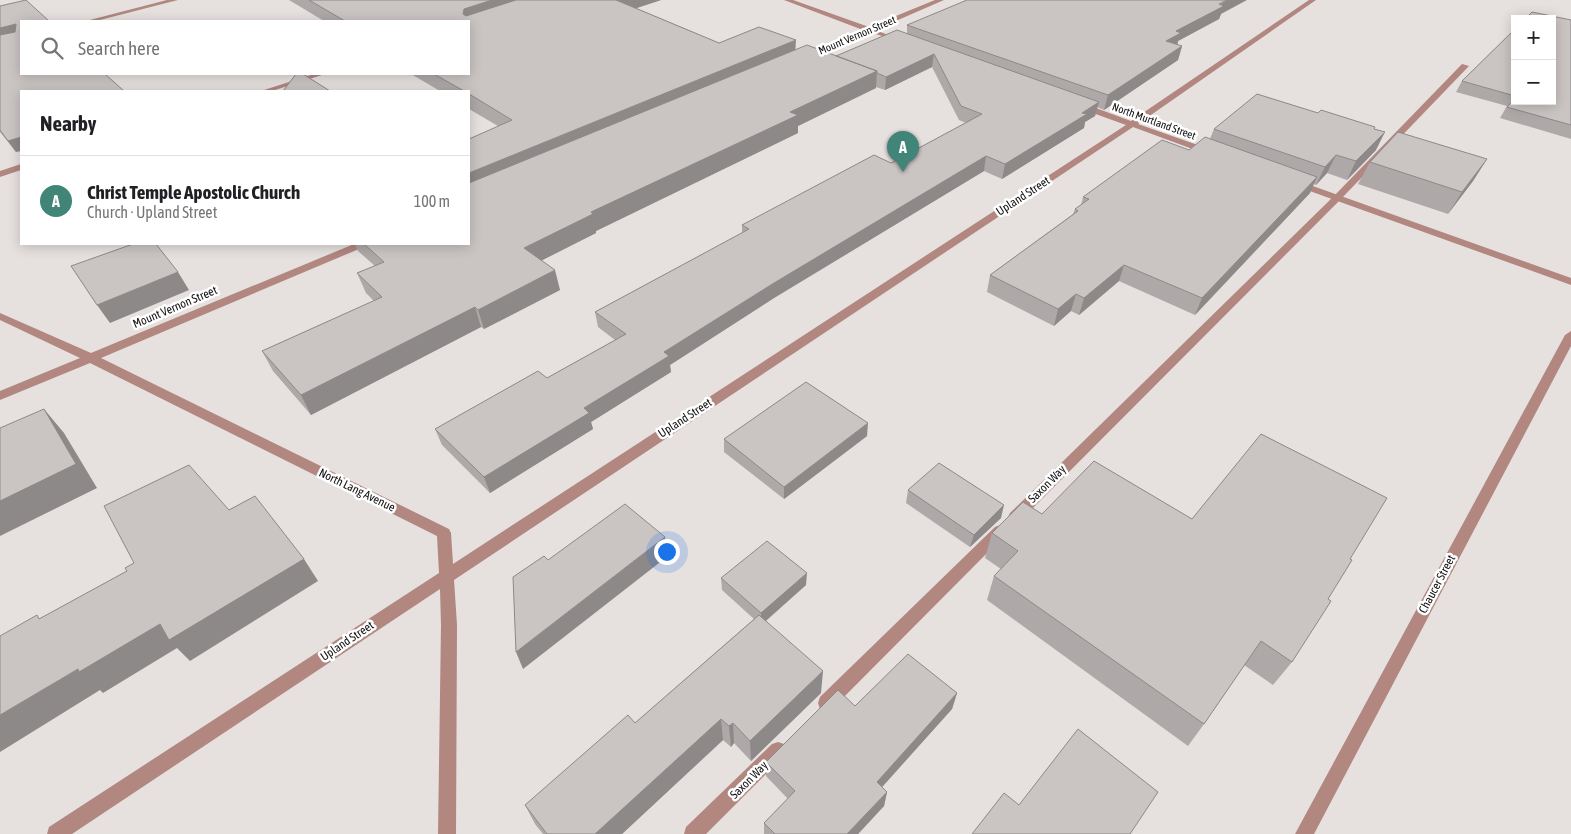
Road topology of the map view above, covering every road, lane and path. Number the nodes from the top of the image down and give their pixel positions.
1 (175, 0) edge
2 (787, 0) edge
3 (941, 0) edge
4 (1313, 0) edge
5 (93, 20) edge
6 (868, 30) junction
7 (910, 45) edge
8 (799, 59) edge
9 (1465, 66) dead end
10 (318, 75) edge
11 (268, 90) edge
12 (1069, 102) edge
13 (1132, 124) junction
14 (1220, 156) edge
15 (20, 168) edge
16 (0, 174) edge
17 (1283, 179) edge
18 (1338, 198) junction
19 (360, 245) edge
20 (1571, 282) edge
21 (0, 316) edge
22 (1571, 335) edge
23 (91, 358) junction
24 (0, 396) edge
25 (446, 575) junction
26 (814, 715) edge
27 (786, 743) edge
28 (56, 834) edge
29 (447, 834) edge
30 (693, 834) edge
31 (1304, 834) edge

1 - 5 street
2 - 6 street
3 - 6 street, Mount Vernon Street
4 - 13 street, Upland Street
6 - 7 street
6 - 8 street, Mount Vernon Street
9 - 18 street, Saxon Way
10 - 11 street
12 - 13 street, North Murtland Street
13 - 14 street, North Murtland Street
13 - 25 street, Upland Street
15 - 16 street
17 - 18 street
18 - 20 street
18 - 26 street, Saxon Way
19 - 23 street, Mount Vernon Street
21 - 23 street, North Lang Avenue
22 - 31 street, Chaucer Street
23 - 24 street, Mount Vernon Street
23 - 25 street, North Lang Avenue
25 - 28 street, Upland Street
25 - 29 street, North Lang Avenue
27 - 30 street, Saxon Way

